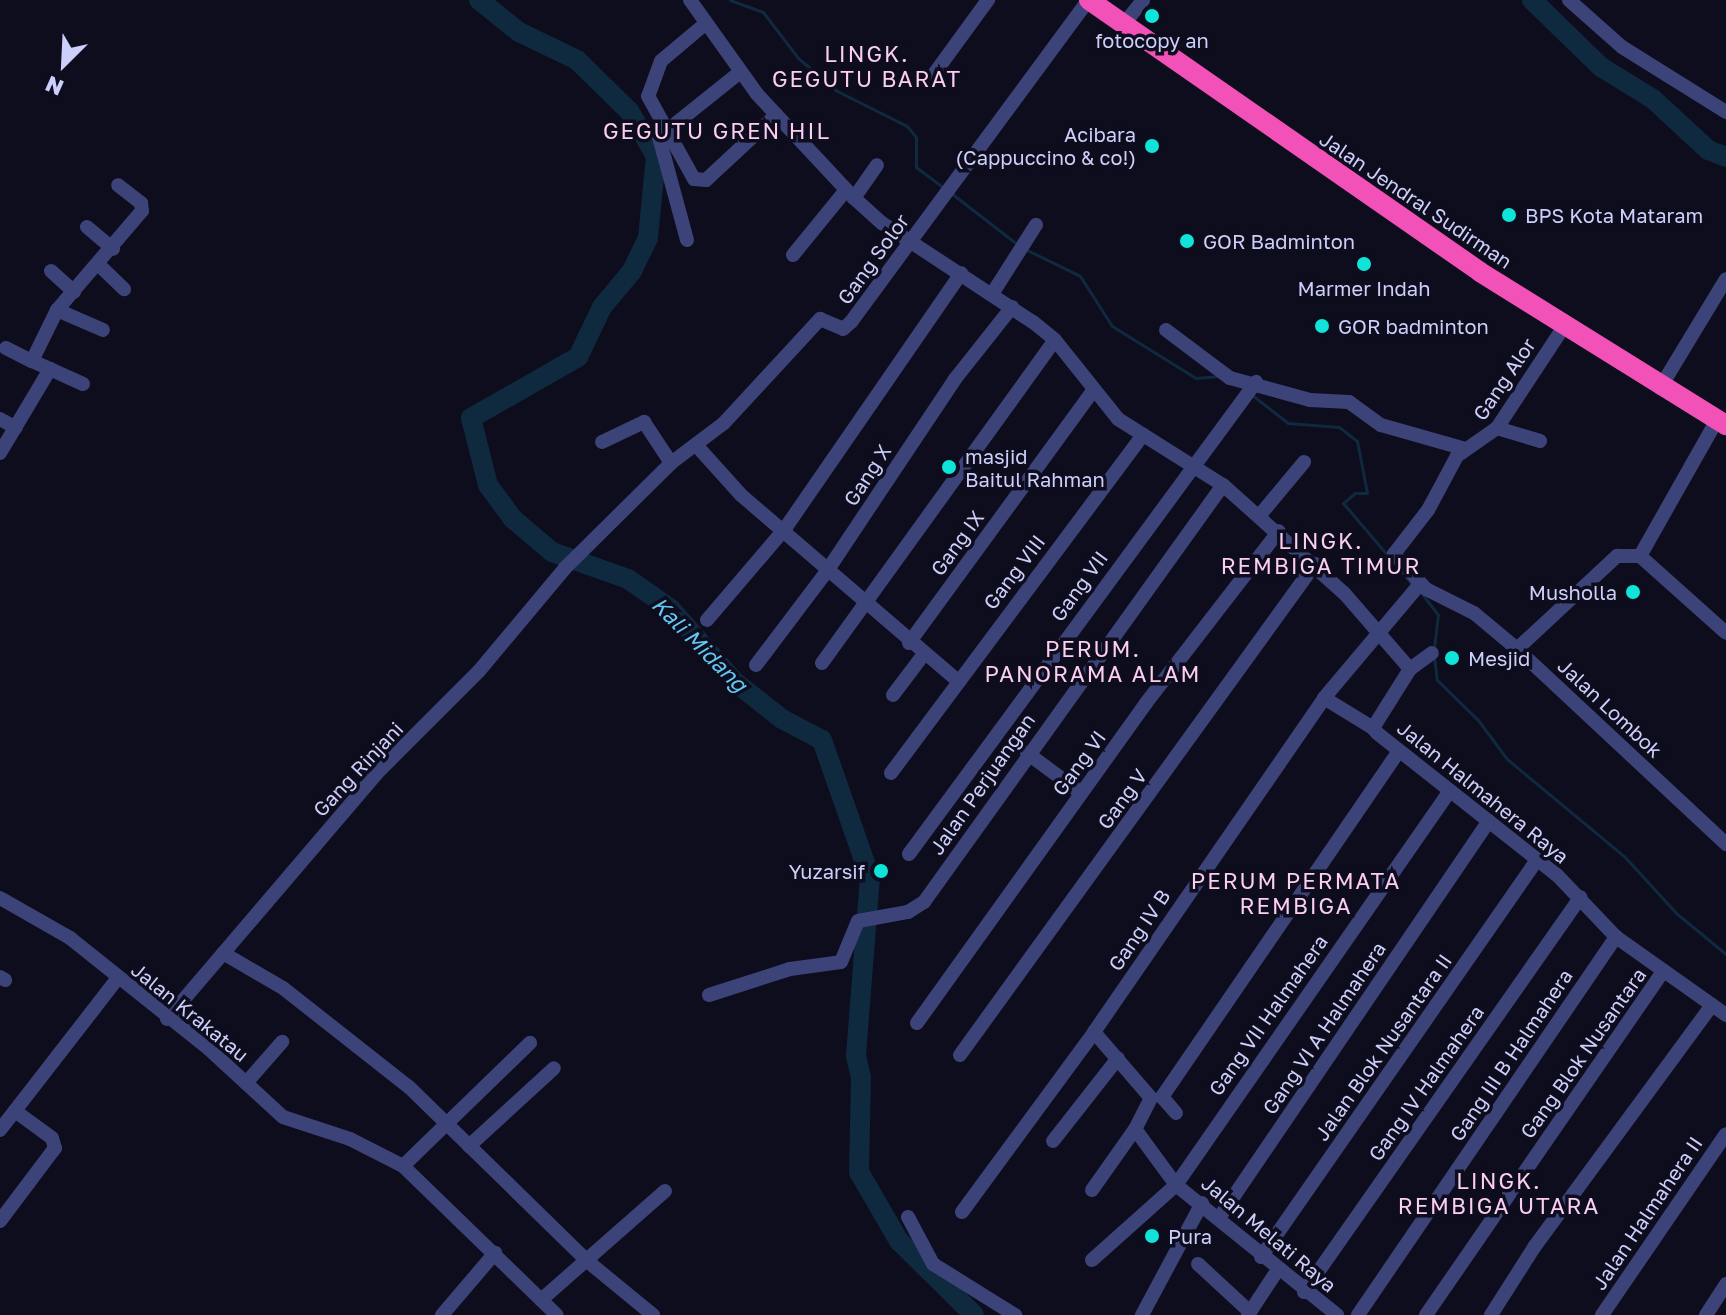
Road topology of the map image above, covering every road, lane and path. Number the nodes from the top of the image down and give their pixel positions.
1 (690, 0) edge
2 (988, 0) edge
3 (1089, 0) edge
4 (1143, 0) edge
5 (1569, 0) edge
6 (705, 24) junction
7 (1123, 25) junction
8 (740, 72) junction
9 (934, 74) dead end
10 (1726, 112) edge
11 (776, 115) junction
12 (667, 131) junction
13 (877, 165) dead end
14 (118, 185) dead end
15 (850, 194) junction
16 (1036, 225) dead end
17 (87, 227) dead end
18 (687, 240) dead end
19 (911, 243) junction
20 (113, 249) junction
21 (793, 255) dead end
22 (99, 265) junction
23 (51, 271) dead end
24 (961, 273) junction
25 (1726, 279) edge
26 (124, 289) dead end
27 (74, 292) junction
28 (992, 294) junction
29 (1012, 307) junction
30 (57, 310) junction
31 (1563, 328) junction
32 (103, 330) dead end
33 (1166, 330) dead end
34 (1055, 340) junction
35 (6, 348) dead end
36 (32, 361) junction
37 (50, 369) junction
38 (83, 384) dead end
39 (1251, 388) junction
40 (1660, 388) junction
41 (1094, 389) junction
42 (0, 419) edge
43 (1723, 422) edge
44 (16, 428) junction
45 (1497, 428) junction
46 (1143, 435) junction
47 (1540, 441) dead end
48 (602, 442) dead end
49 (696, 445) junction
50 (1465, 449) junction
51 (0, 453) edge
52 (1304, 462) dead end
53 (671, 463) junction
54 (1193, 465) junction
55 (1223, 485) junction
56 (1260, 515) junction
57 (784, 530) junction
58 (1279, 531) junction
59 (583, 551) joint
60 (1640, 556) junction
61 (1315, 564) junction
62 (827, 571) junction
63 (1417, 587) junction
64 (863, 604) junction
65 (707, 620) dead end
66 (1377, 631) junction
67 (1726, 633) edge
68 (909, 643) junction
69 (1517, 649) junction
70 (1432, 653) dead end
71 (924, 654) junction
72 (822, 663) dead end
73 (756, 665) dead end
74 (1410, 669) junction
75 (959, 682) junction
76 (893, 695) dead end
77 (1324, 698) junction
78 (1373, 728) junction
79 (1399, 751) junction
80 (1027, 753) junction
81 (891, 773) dead end
82 (1450, 791) junction
83 (1081, 793) junction
84 (1489, 821) junction
85 (1726, 844) edge
86 (909, 854) dead end
87 (1537, 860) junction
88 (1581, 897) junction
89 (0, 898) edge
90 (1616, 937) junction
91 (223, 953) junction
92 (1663, 972) junction
93 (117, 979) junction
94 (709, 995) dead end
95 (1712, 1005) junction
96 (1726, 1015) edge
97 (167, 1019) junction
98 (917, 1023) dead end
99 (1094, 1032) junction
100 (282, 1042) dead end
101 (530, 1043) dead end
102 (960, 1055) dead end
103 (1118, 1058) junction
104 (554, 1068) dead end
105 (246, 1083) junction
106 (15, 1111) junction
107 (1176, 1113) dead end
108 (445, 1121) junction
109 (1135, 1129) junction
110 (0, 1130) edge
111 (1726, 1134) edge
112 (1053, 1141) dead end
113 (469, 1146) junction
114 (403, 1166) junction
115 (1176, 1185) junction
116 (1092, 1190) dead end
117 (665, 1191) dead end
118 (1202, 1203) junction
119 (962, 1212) dead end
120 (908, 1217) dead end
121 (1219, 1218) junction
122 (0, 1221) edge
123 (495, 1253) junction
124 (1261, 1257) junction
125 (586, 1260) junction
126 (1092, 1260) dead end
127 (1198, 1264) dead end
128 (1277, 1271) junction
129 (1726, 1284) edge
130 (1304, 1292) junction
131 (541, 1300) junction
132 (1318, 1310) edge
133 (1249, 1314) edge
134 (442, 1315) edge
135 (557, 1315) edge
136 (653, 1315) edge
137 (1015, 1315) edge
138 (1142, 1315) edge
139 (1337, 1315) edge
140 (1358, 1315) edge
141 (1426, 1315) edge
142 (1491, 1315) edge
143 (1602, 1315) edge
144 (1706, 1315) edge

1 - 6 street
2 - 9 street
3 - 7 highway, Jalan Jendral Sudirman
3 - 19 street, Gang Solor
4 - 7 street
5 - 10 street
6 - 8 street
6 - 12 street
7 - 31 highway, Jalan Jendral Sudirman
8 - 11 street
8 - 12 street
11 - 12 street
11 - 15 street
12 - 18 street
13 - 15 street
14 - 20 street
15 - 19 street
15 - 21 street
16 - 28 street
17 - 20 street
19 - 24 street
19 - 49 street, Gang Solor
20 - 22 street
22 - 26 street
22 - 27 street
23 - 27 street
24 - 28 street
24 - 57 street
25 - 40 street
27 - 30 street
28 - 29 street
29 - 34 street
29 - 62 street, Gang X
30 - 32 street
30 - 36 street
31 - 40 highway, Jalan Jendral Sudirman
31 - 45 street, Gang Alor
33 - 39 street
34 - 41 street
34 - 64 street
35 - 36 street
36 - 37 street
37 - 38 street
37 - 44 street
39 - 50 street
39 - 54 street, Gang VII
40 - 43 highway, Jalan Jendral Sudirman
41 - 46 street
41 - 68 street, Gang IX
42 - 44 street
43 - 60 street
44 - 51 street
45 - 47 street
45 - 50 street, Gang Alor
46 - 54 street
46 - 75 street, Gang VIII
48 - 53 street
49 - 53 street, Gang Solor
49 - 57 street
50 - 63 street, Gang Alor
52 - 56 street
53 - 59 street, Gang Solor
54 - 55 street
54 - 86 street, Gang VII
55 - 56 street
55 - 80 street, Jalan Perjuangan
56 - 58 street
57 - 62 street
57 - 65 street
58 - 61 street
58 - 83 street, Gang VI
59 - 91 street, Gang Rinjani
60 - 67 street
60 - 69 street
61 - 66 street
61 - 102 street, Gang V
62 - 64 street
62 - 73 street, Gang X
63 - 66 street
63 - 69 street, Jalan Lombok
64 - 68 street
64 - 72 street
66 - 74 street
66 - 77 street, Gang IV B
68 - 71 street
69 - 85 street, Jalan Lombok
70 - 74 street
71 - 75 street
71 - 76 street
74 - 78 street, Jalan Halmahera Raya
75 - 81 street, Gang VIII
77 - 78 street
77 - 99 street, Gang IV B
78 - 79 street, Jalan Halmahera Raya
79 - 82 street, Jalan Halmahera Raya
79 - 107 street
80 - 83 street
80 - 94 street, Jalan Perjuangan
82 - 84 street, Jalan Halmahera Raya
82 - 115 street, Gang VII Halmahera
83 - 98 street, Gang VI
84 - 87 street, Jalan Halmahera Raya
84 - 121 street, Gang VI A Halmahera
87 - 88 street, Jalan Halmahera Raya
87 - 124 street, Jalan Blok Nusantara II
88 - 90 street, Jalan Halmahera Raya
88 - 130 street, Gang IV Halmahera
89 - 93 street, Jalan Krakatau
90 - 92 street, Jalan Halmahera Raya
90 - 140 street, Gang III B Halmahera
91 - 97 street, Gang Rinjani
91 - 108 street
92 - 95 street, Jalan Halmahera Raya
92 - 141 street, Gang Blok Nusantara
93 - 97 street, Jalan Krakatau
93 - 106 street
95 - 96 street, Jalan Halmahera Raya
95 - 142 street
97 - 105 street, Jalan Krakatau
99 - 103 street
99 - 119 street, Gang IV B
100 - 105 street
101 - 108 street
103 - 109 street
103 - 112 street
104 - 113 street
105 - 114 street, Jalan Krakatau
106 - 110 street
106 - 122 street
108 - 113 street
108 - 114 street
109 - 115 street, Jalan Melati Raya
109 - 116 street
111 - 143 street, Jalan Halmahera II
113 - 125 street
114 - 123 street, Jalan Krakatau
115 - 118 street, Jalan Melati Raya
115 - 126 street, Gang VII Halmahera
117 - 125 street
118 - 121 street, Jalan Melati Raya
118 - 138 street
120 - 137 street
121 - 124 street, Jalan Melati Raya
123 - 131 street, Jalan Krakatau
123 - 134 street
124 - 128 street, Jalan Melati Raya
125 - 131 street
125 - 136 street
127 - 133 street
128 - 130 street, Jalan Melati Raya
128 - 133 street
129 - 144 street
130 - 132 street, Jalan Melati Raya
131 - 135 street, Jalan Krakatau
132 - 139 street, Jalan Melati Raya

